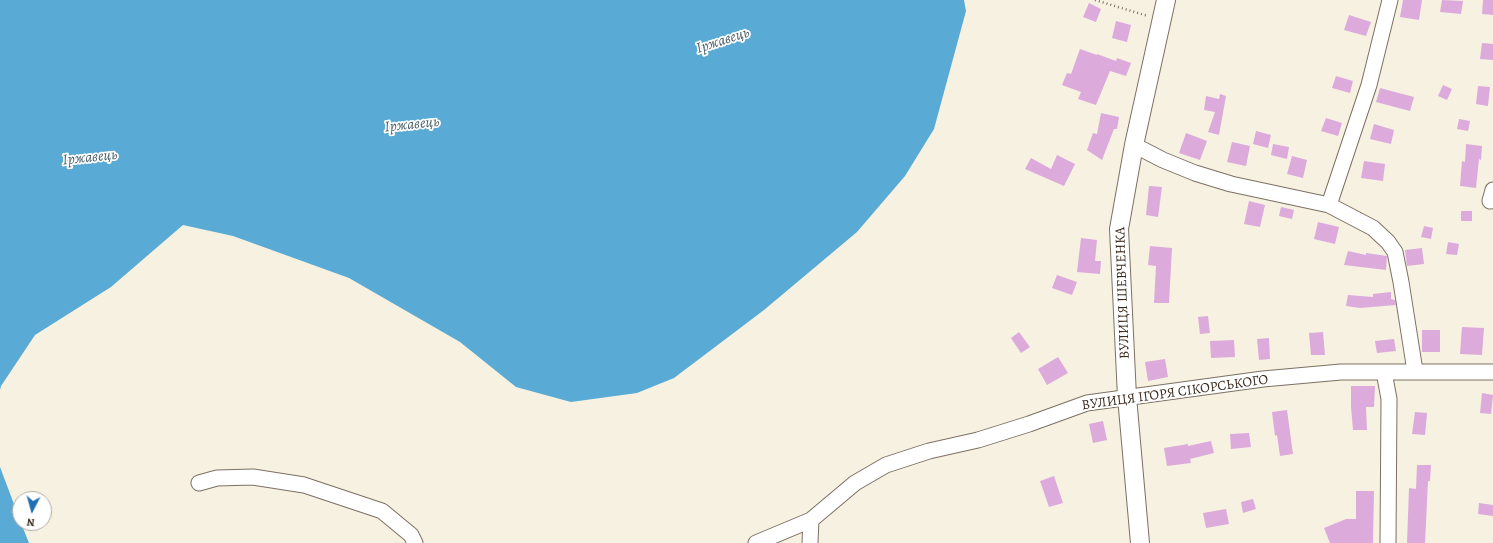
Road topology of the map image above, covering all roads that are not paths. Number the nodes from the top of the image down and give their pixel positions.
1 (1166, 0) edge
2 (1390, 0) edge
3 (1134, 145) junction
4 (1329, 205) junction
5 (1415, 371) junction
6 (1384, 372) junction
7 (1493, 372) edge
8 (1127, 397) junction
9 (199, 483) dead end
10 (811, 520) junction
11 (414, 543) edge
12 (756, 543) edge
13 (810, 543) edge
14 (1140, 543) edge
15 (1388, 543) edge

1 - 3 street, ВУЛИЦЯ ШЕВЧЕНКА
2 - 4 street
3 - 4 street
3 - 8 street, ВУЛИЦЯ ШЕВЧЕНКА
4 - 5 street
5 - 6 street, ВУЛИЦЯ ІГОРЯ СІКОРСЬКОГО
5 - 7 street, ВУЛИЦЯ ІГОРЯ СІКОРСЬКОГО
6 - 8 street, ВУЛИЦЯ ІГОРЯ СІКОРСЬКОГО
6 - 15 street
8 - 10 street, ВУЛИЦЯ ІГОРЯ СІКОРСЬКОГО
8 - 14 street, ВУЛИЦЯ ШЕВЧЕНКА
9 - 11 street
10 - 12 street, ВУЛИЦЯ ІГОРЯ СІКОРСЬКОГО
10 - 13 street

